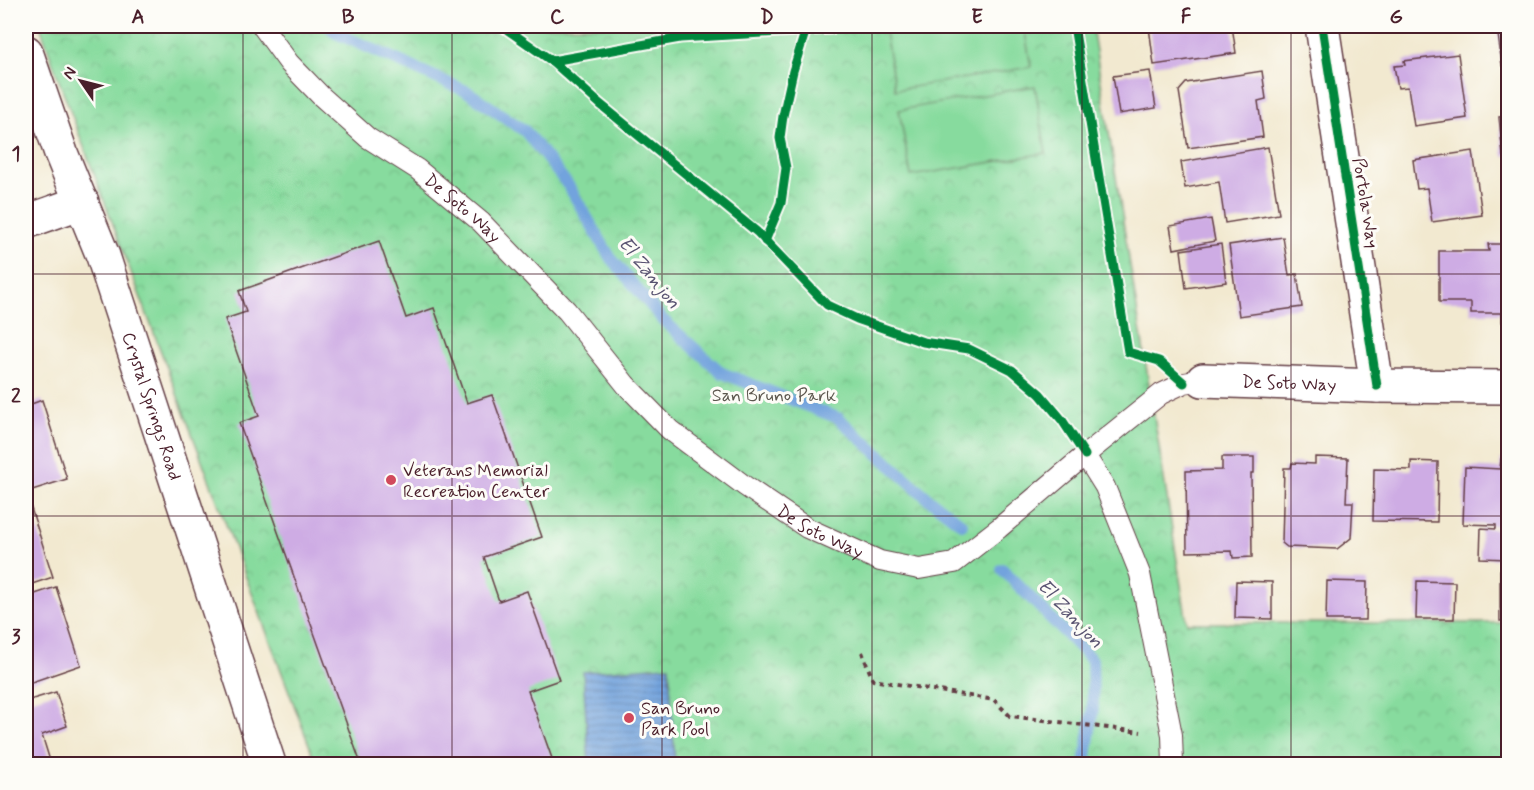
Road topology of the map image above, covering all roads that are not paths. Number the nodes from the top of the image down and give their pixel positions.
1 (261, 26) edge
2 (1322, 26) edge
3 (26, 52) edge
4 (82, 202) junction
5 (26, 222) edge
6 (1203, 380) joint
7 (1377, 386) junction
8 (1509, 387) edge
9 (1085, 455) junction
10 (269, 765) edge
11 (1173, 765) edge

1 - 9 lane, De Soto Way
2 - 7 main road, Portola Way
3 - 4 main road, Crystal Springs Road
4 - 5 main road
4 - 10 main road, Crystal Springs Road
6 - 7 main road, De Soto Way
6 - 9 lane, De Soto Way
7 - 8 main road, De Soto Way
9 - 11 lane

